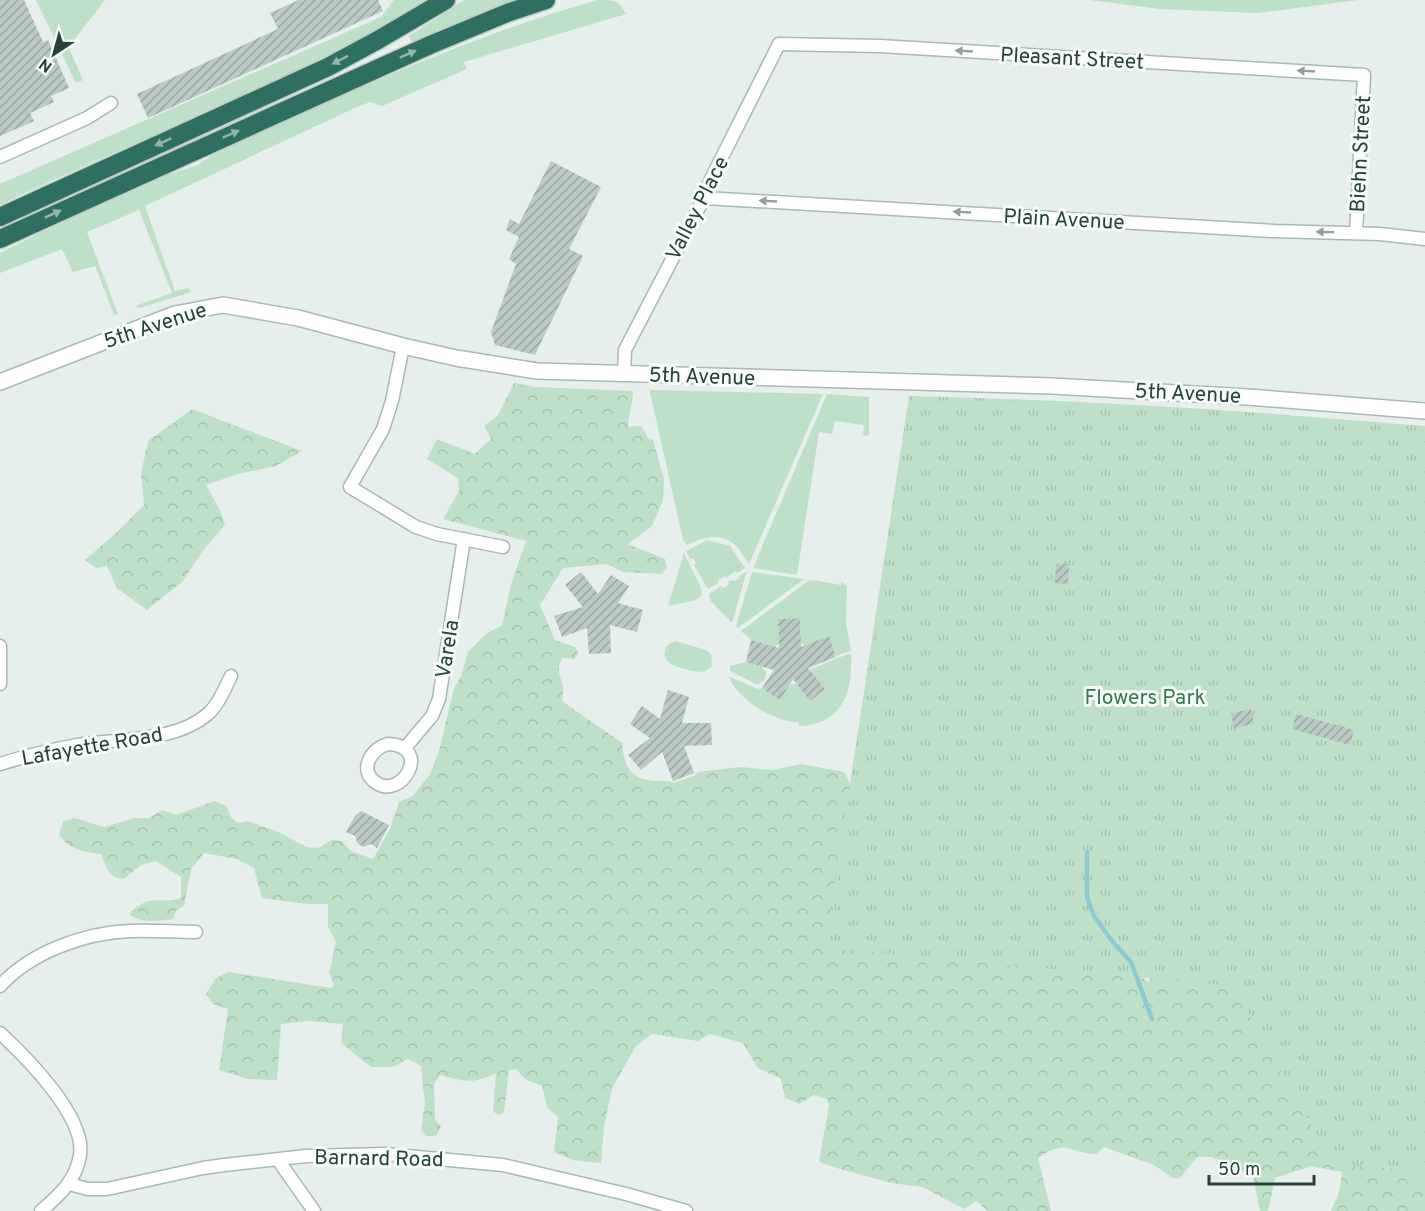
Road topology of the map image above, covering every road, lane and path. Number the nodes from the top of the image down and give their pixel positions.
1 (446, 0) edge
2 (546, 0) edge
3 (779, 44) joint
4 (1364, 75) joint
5 (111, 104) dead end
6 (0, 157) edge
7 (704, 198) junction
8 (0, 217) edge
9 (1356, 233) junction
10 (0, 239) edge
11 (1425, 239) edge
12 (403, 346) junction
13 (624, 373) junction
14 (0, 382) edge
15 (1425, 411) edge
16 (464, 539) junction
17 (503, 547) dead end
18 (0, 646) edge
19 (231, 676) dead end
20 (0, 684) edge
21 (405, 748) dead end
22 (0, 764) edge
23 (196, 932) dead end
24 (0, 986) edge
25 (0, 1033) edge
26 (278, 1160) junction
27 (69, 1184) junction
28 (41, 1211) edge
29 (314, 1211) edge
30 (686, 1211) edge

1 -> 8 highway
10 -> 2 highway
4 -> 3 street, Pleasant Street
3 - 7 street, Valley Place
4 - 9 street, Biehn Street
5 - 6 street
9 -> 7 street, Plain Avenue
7 - 13 street, Valley Place
9 - 11 street, Plain Avenue
12 - 13 street, 5th Avenue
12 - 14 street, 5th Avenue
12 - 16 street
13 - 15 street, 5th Avenue
16 - 17 street
16 - 21 street, Varela
18 - 20 street
19 - 22 street, Lafayette Road
23 - 24 street
25 - 27 street
26 - 27 street, Barnard Road
26 - 29 street
26 - 30 street, Barnard Road
27 - 28 street

